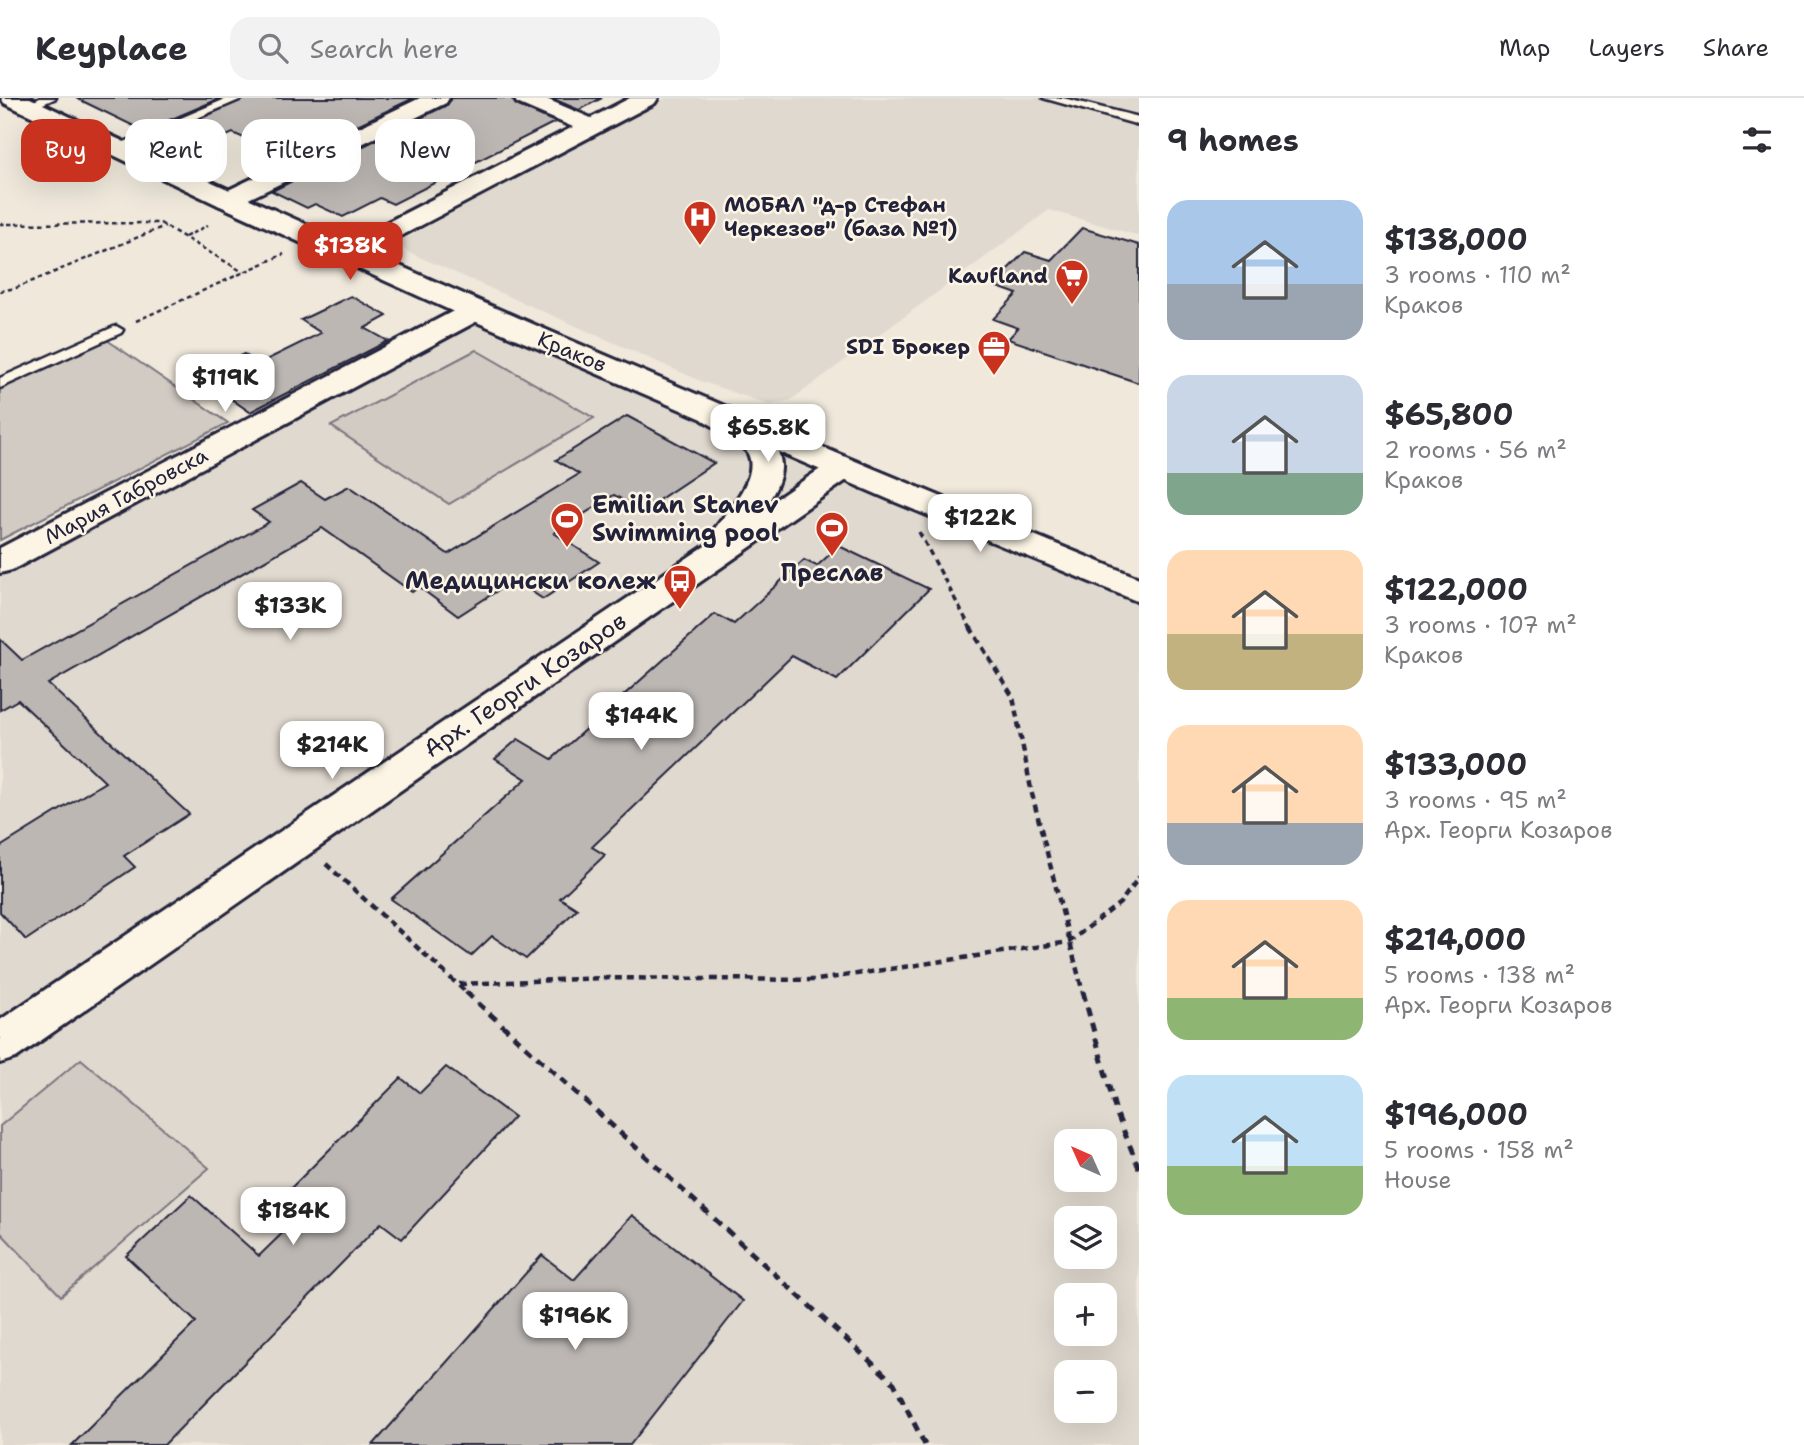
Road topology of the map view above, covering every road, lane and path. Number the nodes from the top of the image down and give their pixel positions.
1 (238, 98) edge
2 (438, 98) edge
3 (526, 98) edge
4 (647, 98) edge
5 (1049, 98) edge
6 (30, 101) edge
7 (1139, 121) edge
8 (593, 127) junction
9 (116, 148) junction
10 (228, 201) junction
11 (0, 224) edge
12 (208, 225) dead end
13 (166, 226) junction
14 (185, 237) junction
15 (316, 240) junction
16 (346, 254) junction
17 (243, 272) junction
18 (0, 291) edge
19 (475, 311) junction
20 (116, 330) joint
21 (0, 384) edge
22 (713, 413) junction
23 (843, 467) junction
24 (899, 492) junction
25 (0, 562) edge
26 (698, 567) junction
27 (1139, 591) edge
28 (299, 839) junction
29 (1139, 877) edge
30 (1069, 942) junction
31 (458, 984) junction
32 (0, 1044) edge
33 (1139, 1168) edge
34 (925, 1445) edge

1 - 9 lane
2 - 10 street
3 - 8 street
4 - 8 street
5 - 7 lane
6 - 9 street, Краков
8 - 16 street
9 - 10 street, Краков
10 - 15 street, Краков
11 - 13 path
12 - 14 path
13 - 14 path
13 - 18 path
14 - 17 path
15 - 16 street, Краков
15 - 17 path
16 - 19 street, Краков
17 - 20 path
19 - 22 street, Краков
19 - 25 street, Мария Габровска
20 - 21 lane
22 - 23 street, Краков
22 - 26 street
23 - 24 street, Краков
23 - 26 street, Арх. Георги Козаров
24 - 27 street, Краков
24 - 30 path
26 - 28 street, Арх. Георги Козаров
28 - 31 path
28 - 32 street, Арх. Георги Козаров
29 - 30 path
30 - 31 path
30 - 33 path
31 - 34 path

